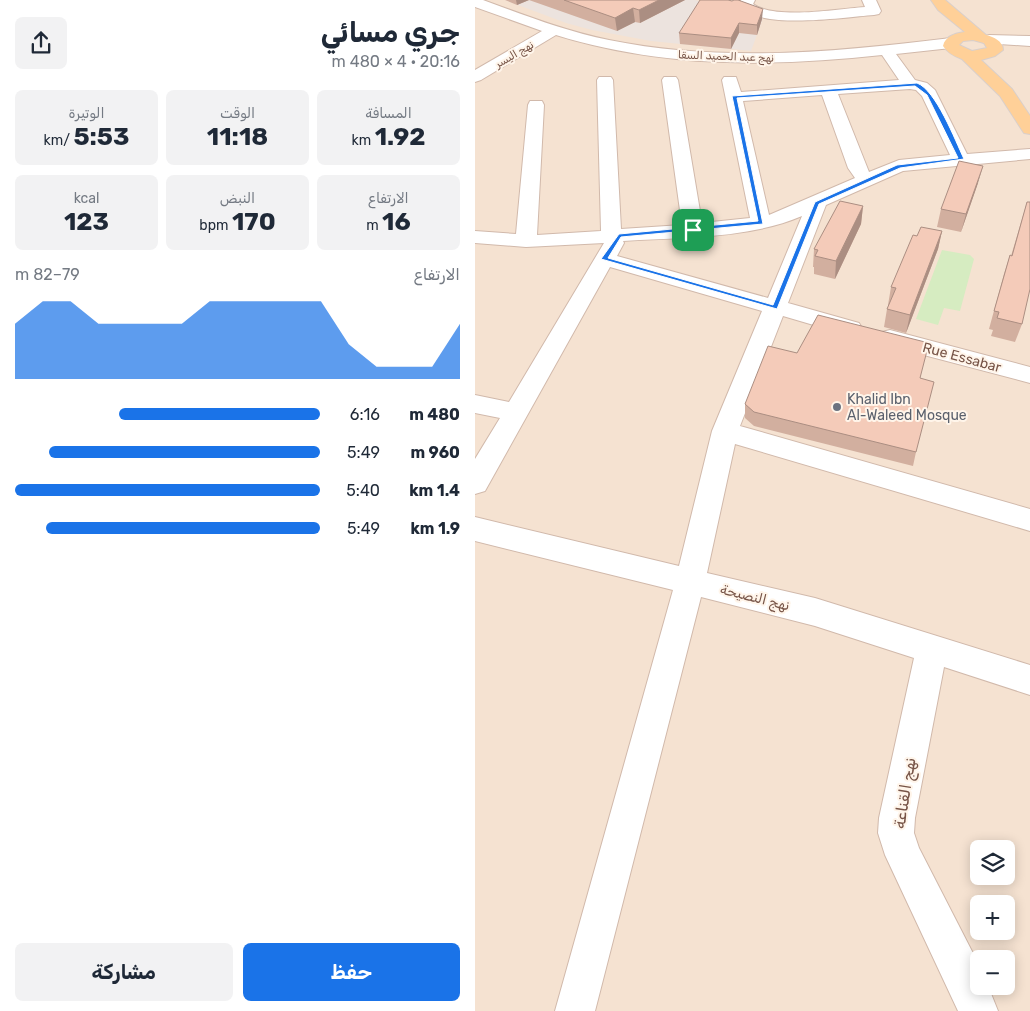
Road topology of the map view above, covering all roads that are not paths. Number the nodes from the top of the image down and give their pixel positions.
1 (748, 0) edge
2 (869, 0) edge
3 (475, 2) edge
4 (940, 4) edge
5 (553, 31) junction
6 (1030, 41) edge
7 (989, 44) junction
8 (1030, 45) edge
9 (957, 47) junction
10 (893, 50) junction
11 (725, 58) junction
12 (475, 77) edge
13 (605, 80) dead end
14 (670, 80) dead end
15 (910, 84) junction
16 (828, 90) junction
17 (1006, 93) junction
18 (734, 97) junction
19 (536, 105) dead end
20 (1030, 129) edge
21 (1030, 154) edge
22 (961, 159) junction
23 (866, 181) junction
24 (817, 203) junction
25 (761, 223) junction
26 (693, 230) junction
27 (615, 236) junction
28 (475, 237) edge
29 (526, 241) junction
30 (605, 259) junction
31 (775, 308) junction
32 (1030, 374) edge
33 (475, 404) edge
34 (516, 412) junction
35 (725, 431) junction
36 (475, 483) edge
37 (1030, 520) edge
38 (475, 529) edge
39 (690, 581) junction
40 (932, 648) junction
41 (1030, 680) edge
42 (578, 1010) edge
43 (978, 1011) edge

1 - 2 street
3 - 5 street, نهج عبد الحميد السقا
4 - 7 main road
4 - 9 main road
5 - 11 street, نهج عبد الحميد السقا
5 - 12 street, نهج اليسر
6 - 7 street
7 - 8 street
7 - 9 main road
7 - 17 main road
9 - 10 street, نهج عبد الحميد السقا
9 - 17 main road
10 - 11 street, نهج عبد الحميد السقا
10 - 15 street
11 - 18 street
13 - 27 street
14 - 26 street
15 - 16 street
15 - 22 street
16 - 18 street
16 - 23 street
17 - 20 main road
18 - 25 street
19 - 29 street
21 - 22 street
22 - 23 street
23 - 24 street
24 - 25 street
24 - 31 street
25 - 26 street
26 - 27 street
27 - 29 street
27 - 30 street
28 - 29 street
30 - 31 street, Rue Essabar
30 - 34 street
31 - 32 street, Rue Essabar
31 - 35 street
33 - 34 street
34 - 36 street
35 - 37 street
35 - 39 street
38 - 39 street, نهج النصيحة
39 - 40 street, نهج النصيحة
39 - 42 street
40 - 41 street, نهج النصيحة
40 - 43 street, نهج القناعة

